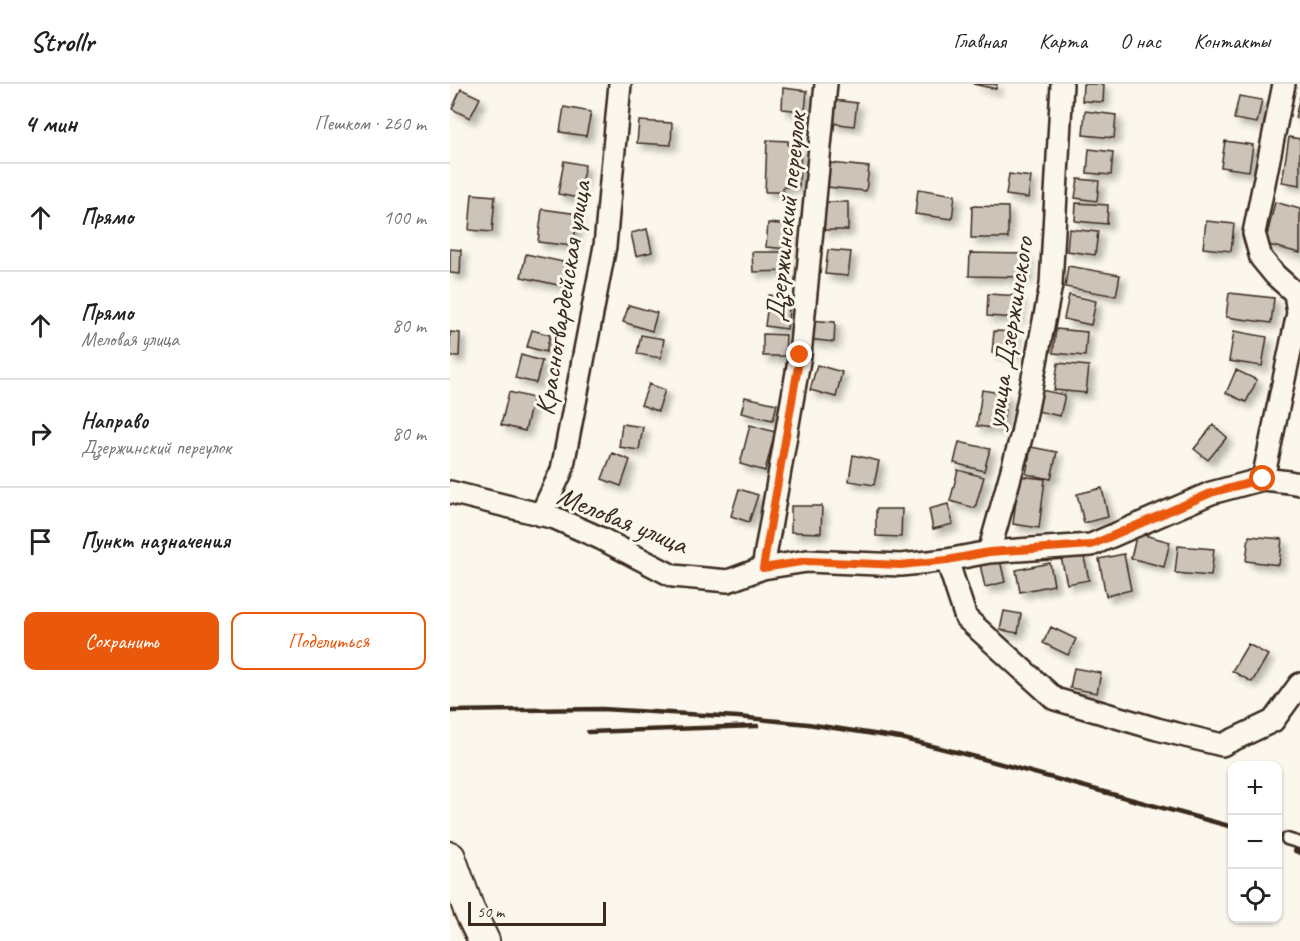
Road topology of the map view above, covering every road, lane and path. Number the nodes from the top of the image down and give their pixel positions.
1 (620, 84) edge
2 (826, 84) edge
3 (1062, 84) edge
4 (1284, 84) edge
5 (1263, 479) junction
6 (1300, 484) edge
7 (450, 492) edge
8 (541, 515) junction
9 (989, 552) junction
10 (947, 560) junction
11 (763, 568) junction
12 (1300, 684) edge
13 (1287, 839) dead end
14 (1300, 843) edge
15 (450, 857) edge
16 (484, 941) edge

1 - 8 street, Красногвардейская улица
2 - 11 street, Дзержинский переулок
3 - 9 street, улица Дзержинского
4 - 5 street
5 - 6 street
5 - 9 street, Меловая улица
7 - 8 street, Меловая улица
8 - 11 street, Меловая улица
9 - 10 street, Меловая улица
10 - 11 street, Меловая улица
10 - 12 street
13 - 14 lane
15 - 16 main road

